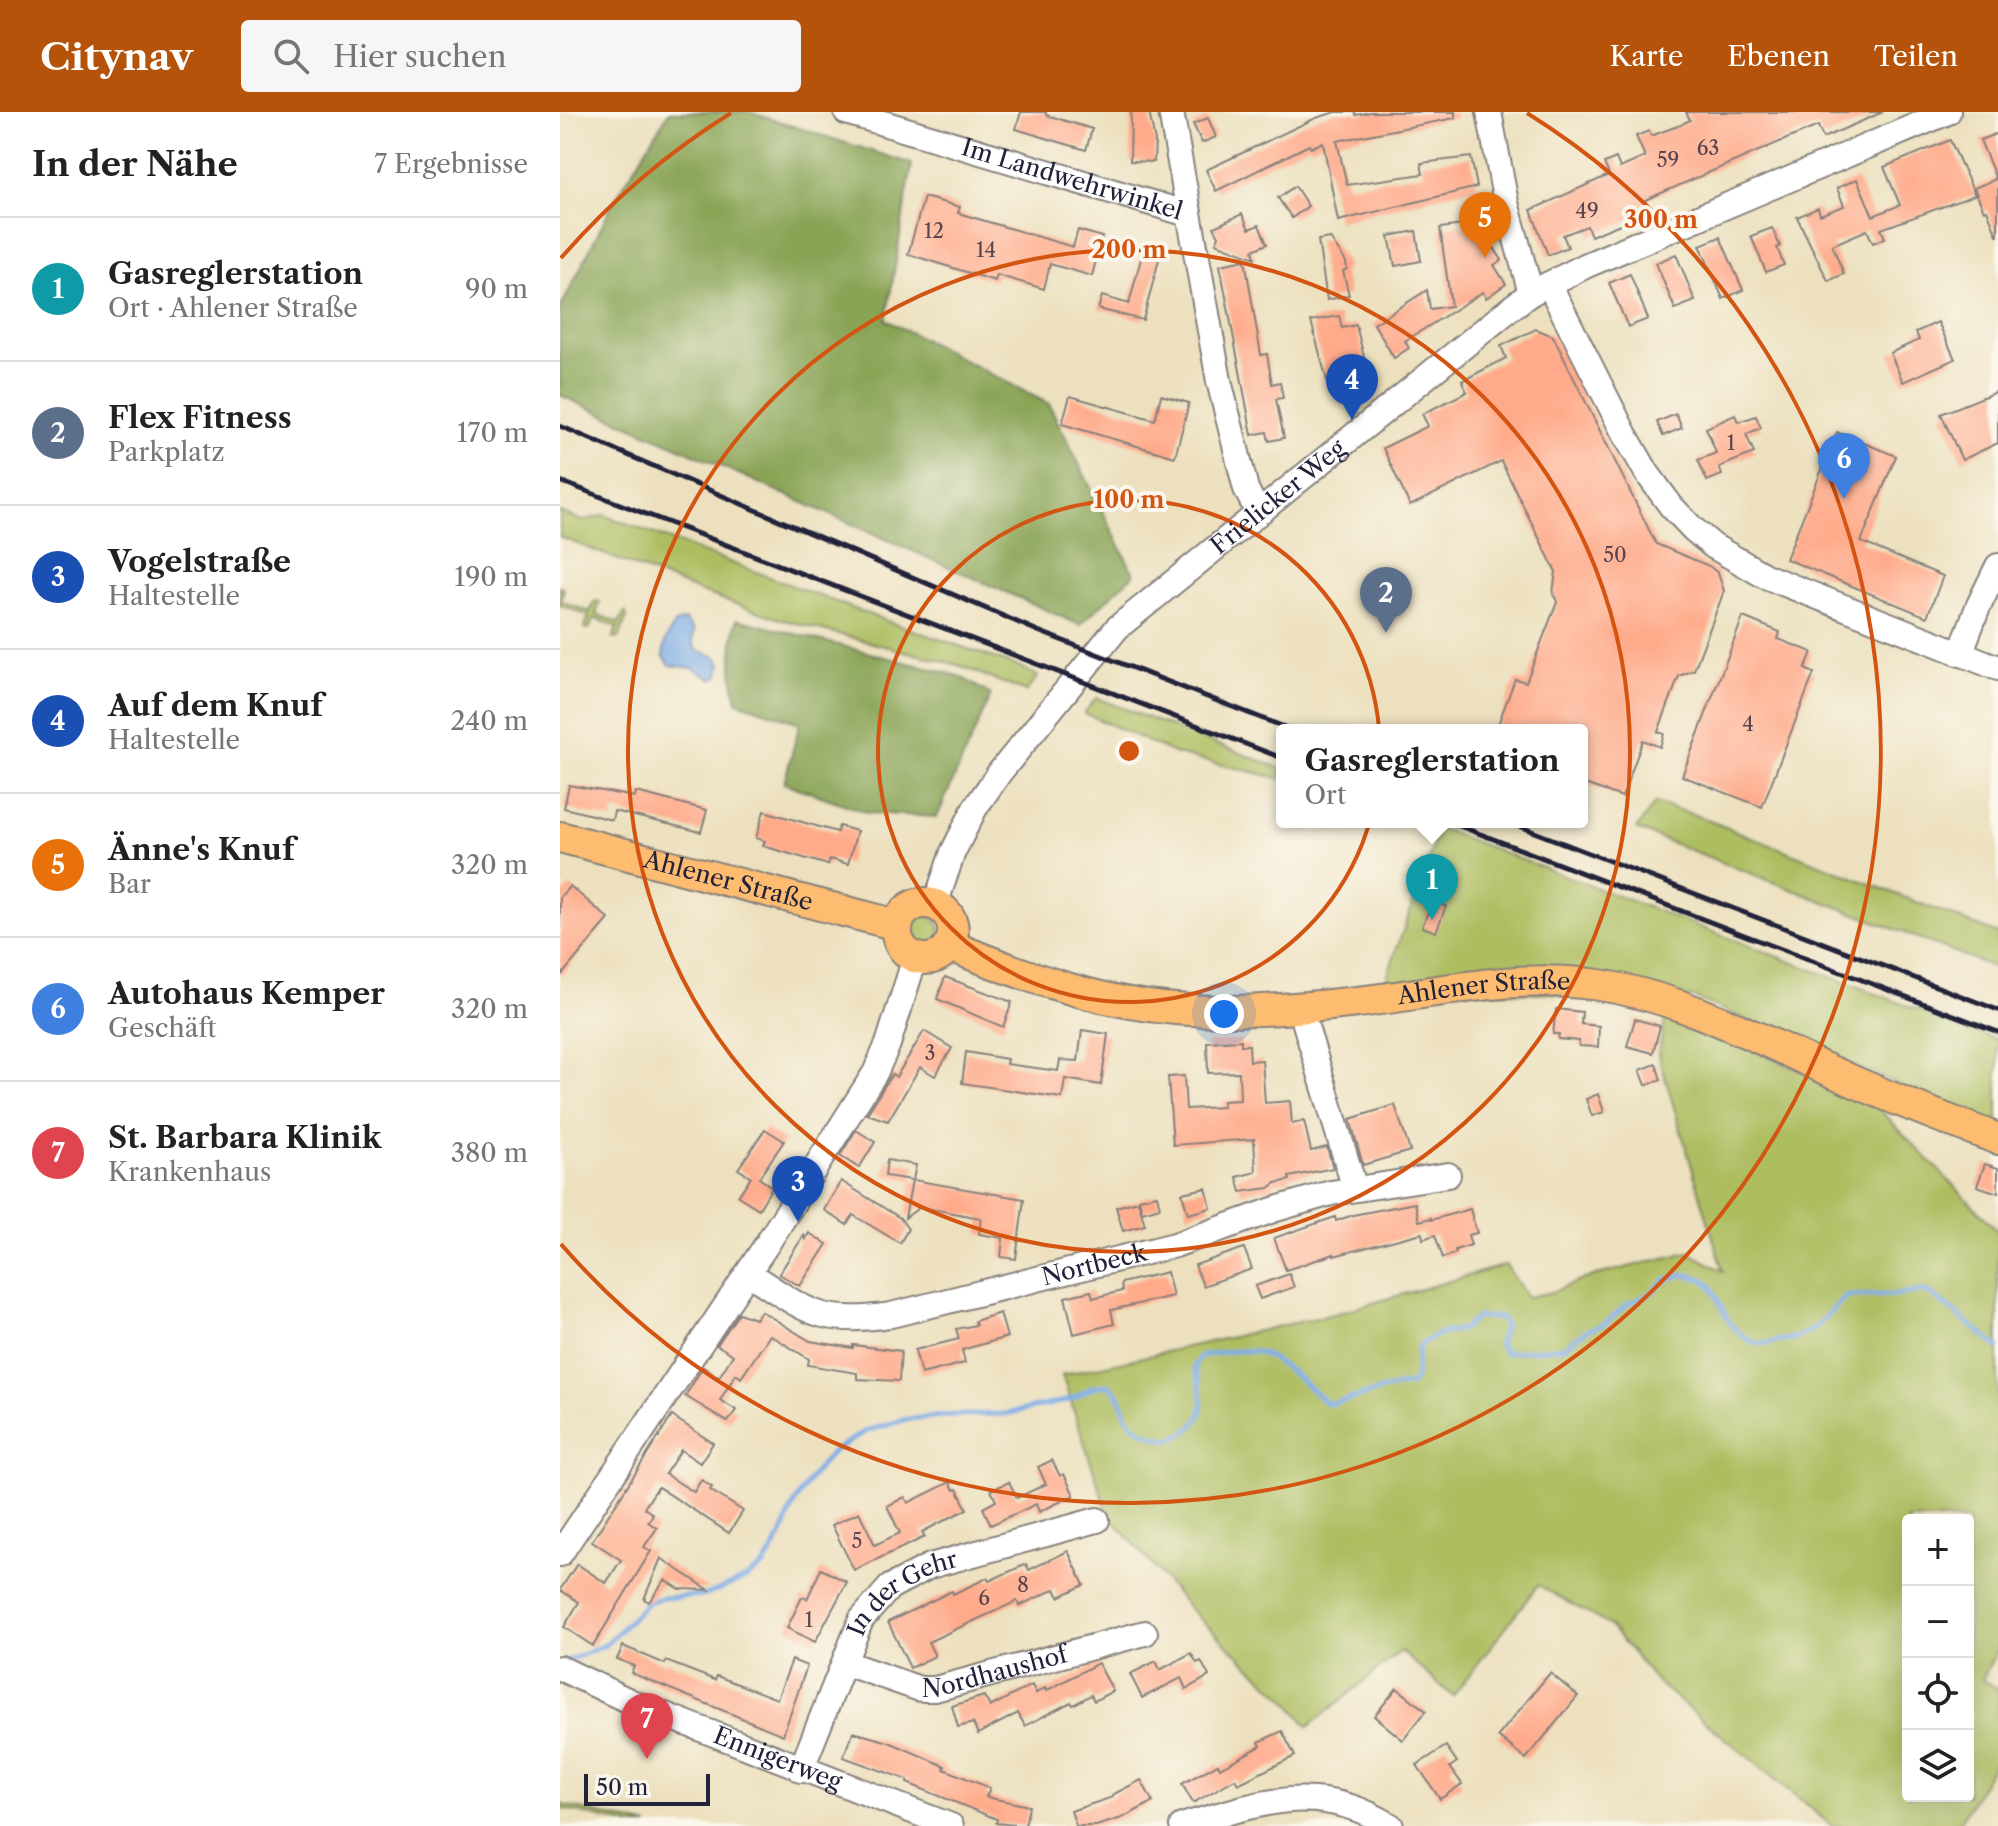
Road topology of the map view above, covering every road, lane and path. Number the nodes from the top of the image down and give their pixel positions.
1 (846, 112) edge
2 (1171, 112) edge
3 (1489, 112) edge
4 (1948, 112) edge
5 (1188, 214) junction
6 (1540, 289) junction
7 (1258, 513) junction
8 (1998, 566) edge
9 (1960, 654) junction
10 (1998, 668) edge
11 (560, 837) edge
12 (935, 905) junction
13 (897, 925) junction
14 (949, 945) junction
15 (915, 958) junction
16 (1300, 1007) junction
17 (1998, 1139) edge
18 (1448, 1175) dead end
19 (1355, 1189) junction
20 (748, 1273) junction
21 (1097, 1520) dead end
22 (560, 1554) edge
23 (1145, 1633) dead end
24 (845, 1663) junction
25 (566, 1672) edge
26 (801, 1770) junction
27 (951, 1826) edge
28 (1182, 1826) edge
29 (1391, 1826) edge

1 - 5 street, Im Landwehrwinkel
2 - 5 street
3 - 6 street
4 - 6 street, Frielicker Weg
5 - 7 street, Im Landwehrwinkel
6 - 7 street, Frielicker Weg
6 - 9 street
7 - 12 street, Frielicker Weg
8 - 9 street
9 - 10 street
11 - 13 main road, Ahlener Straße
12 - 13 main road
12 - 14 main road
13 - 15 main road
14 - 15 main road
14 - 16 main road, Ahlener Straße
15 - 20 street
16 - 17 main road, Ahlener Straße
16 - 19 street
18 - 19 street, Nortbeck
19 - 20 street, Nortbeck
20 - 22 street
21 - 24 street, In der Gehr
23 - 24 street, Nordhaushof
24 - 26 street, In der Gehr
25 - 26 street, Ennigerweg
26 - 27 street, Ennigerweg
28 - 29 street

